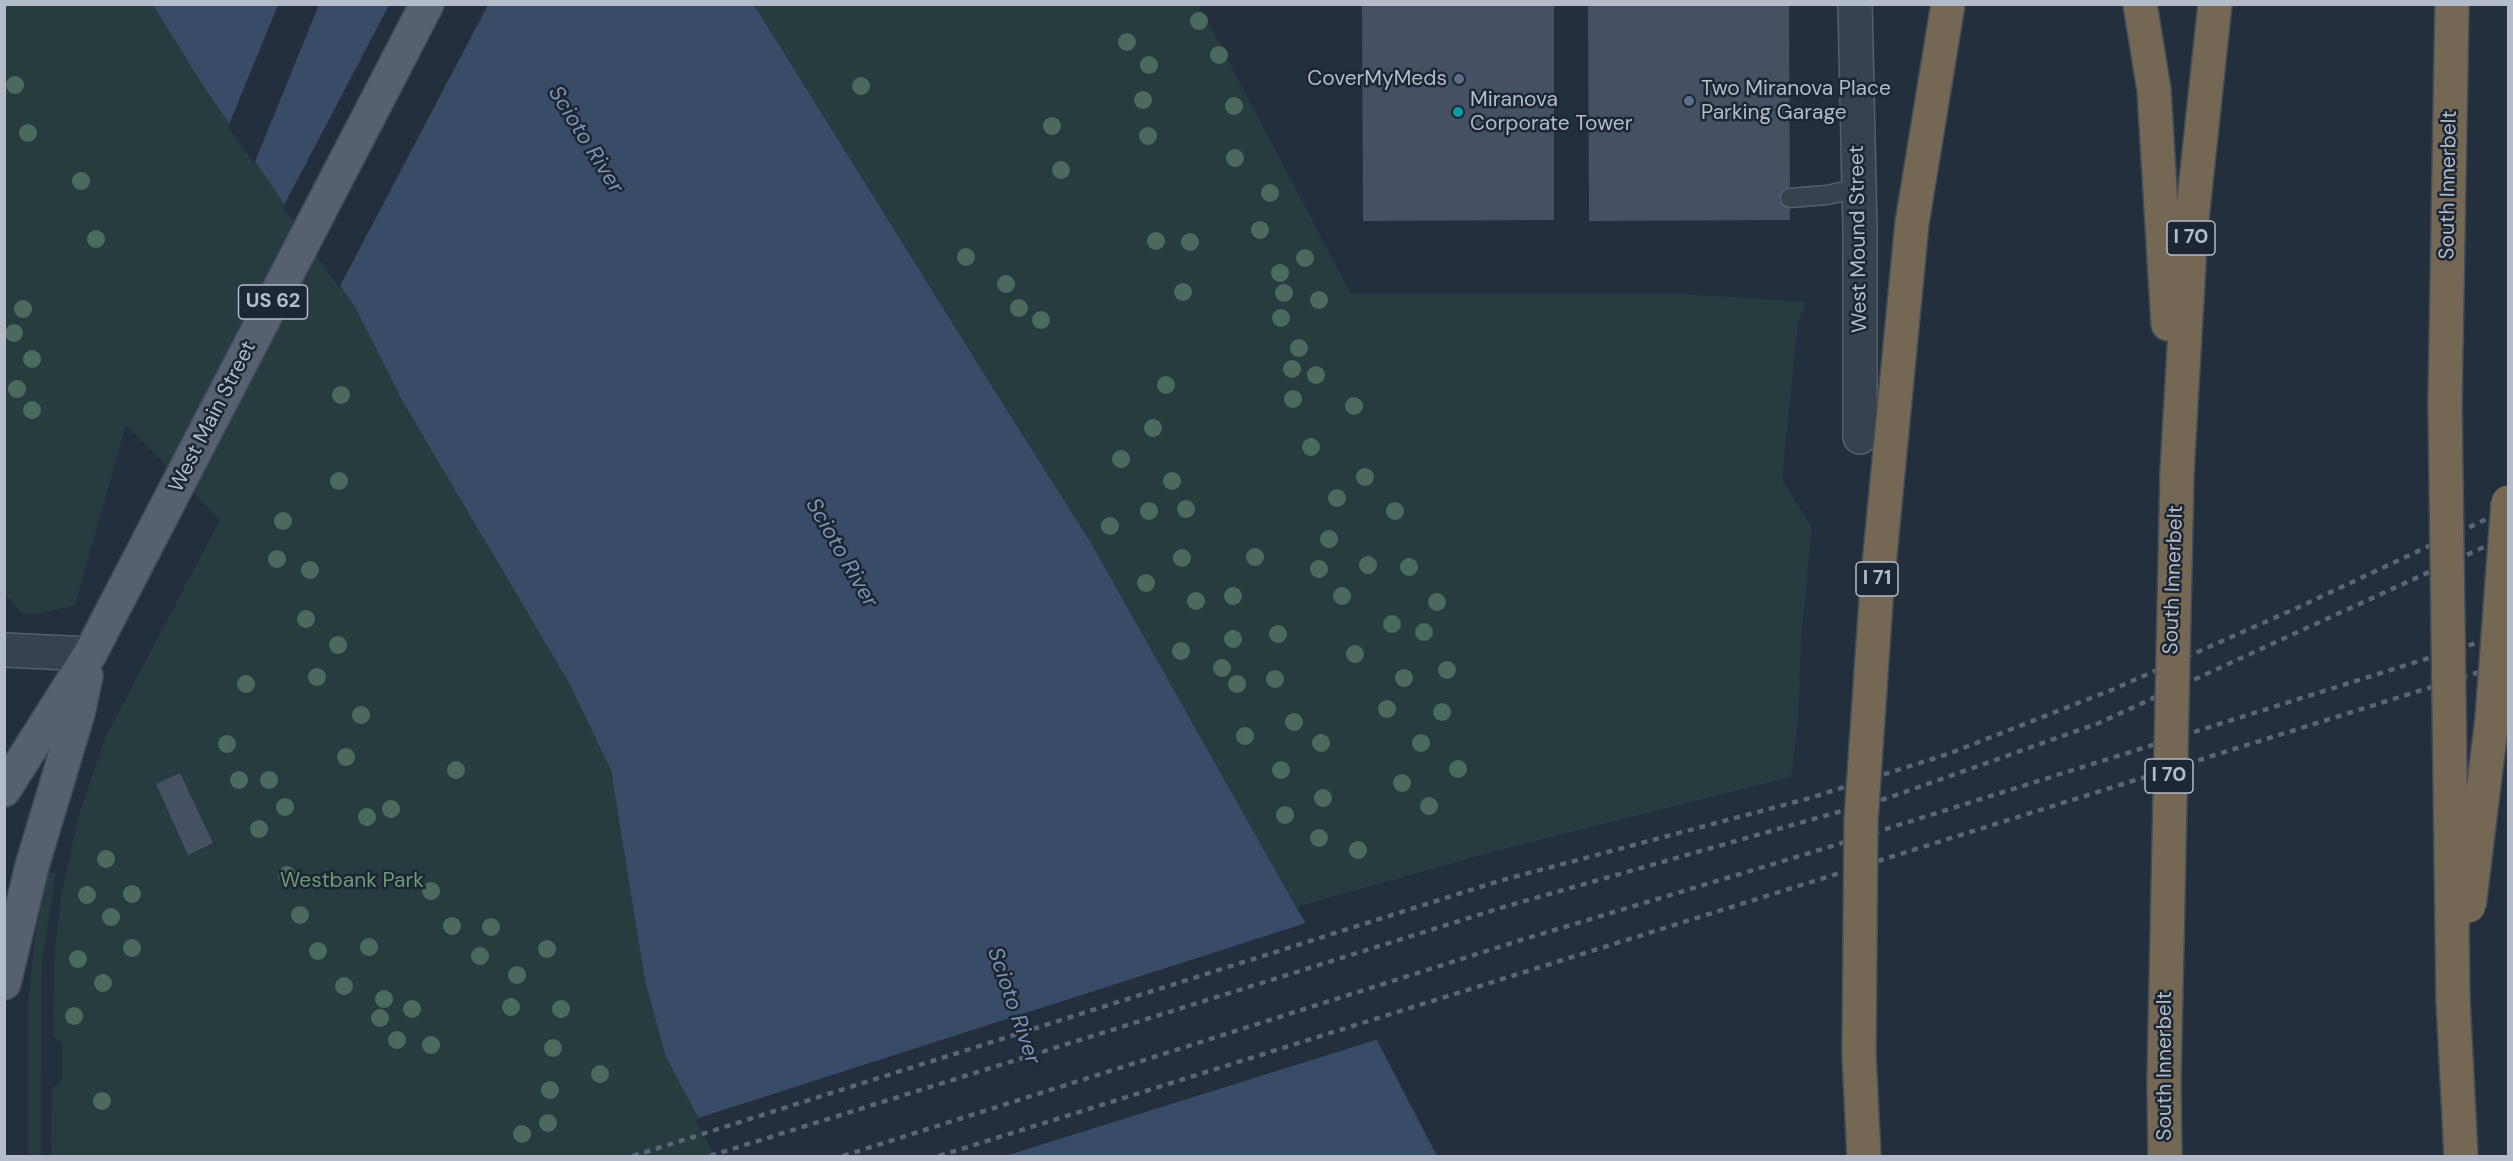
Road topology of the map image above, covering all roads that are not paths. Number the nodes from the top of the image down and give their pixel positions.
1 (427, 4) edge
2 (1855, 4) edge
3 (1948, 4) edge
4 (2140, 4) edge
5 (2215, 4) edge
6 (2452, 4) edge
7 (1859, 188) junction
8 (1790, 198) dead end
9 (1860, 437) dead end
10 (2177, 472) junction
11 (2508, 502) edge
12 (4, 650) edge
13 (90, 654) junction
14 (4, 790) edge
15 (4, 983) edge
16 (2453, 1000) junction
17 (1864, 1156) edge
18 (2166, 1156) edge
19 (2461, 1156) edge

1 - 13 main road, West Main Street / US 62
2 - 7 street, West Mound Street
3 - 17 highway, I 71, bridge
4 - 10 highway
5 - 10 highway, South Innerbelt / I 70
6 - 16 highway, South Innerbelt, bridge
7 - 8 lane
7 - 9 street, West Mound Street
10 - 18 highway, South Innerbelt / I 70, bridge
11 - 16 highway, bridge
12 - 13 street
13 - 14 main road, West Main Street / US 62
13 - 15 main road
16 - 19 highway, South Innerbelt

